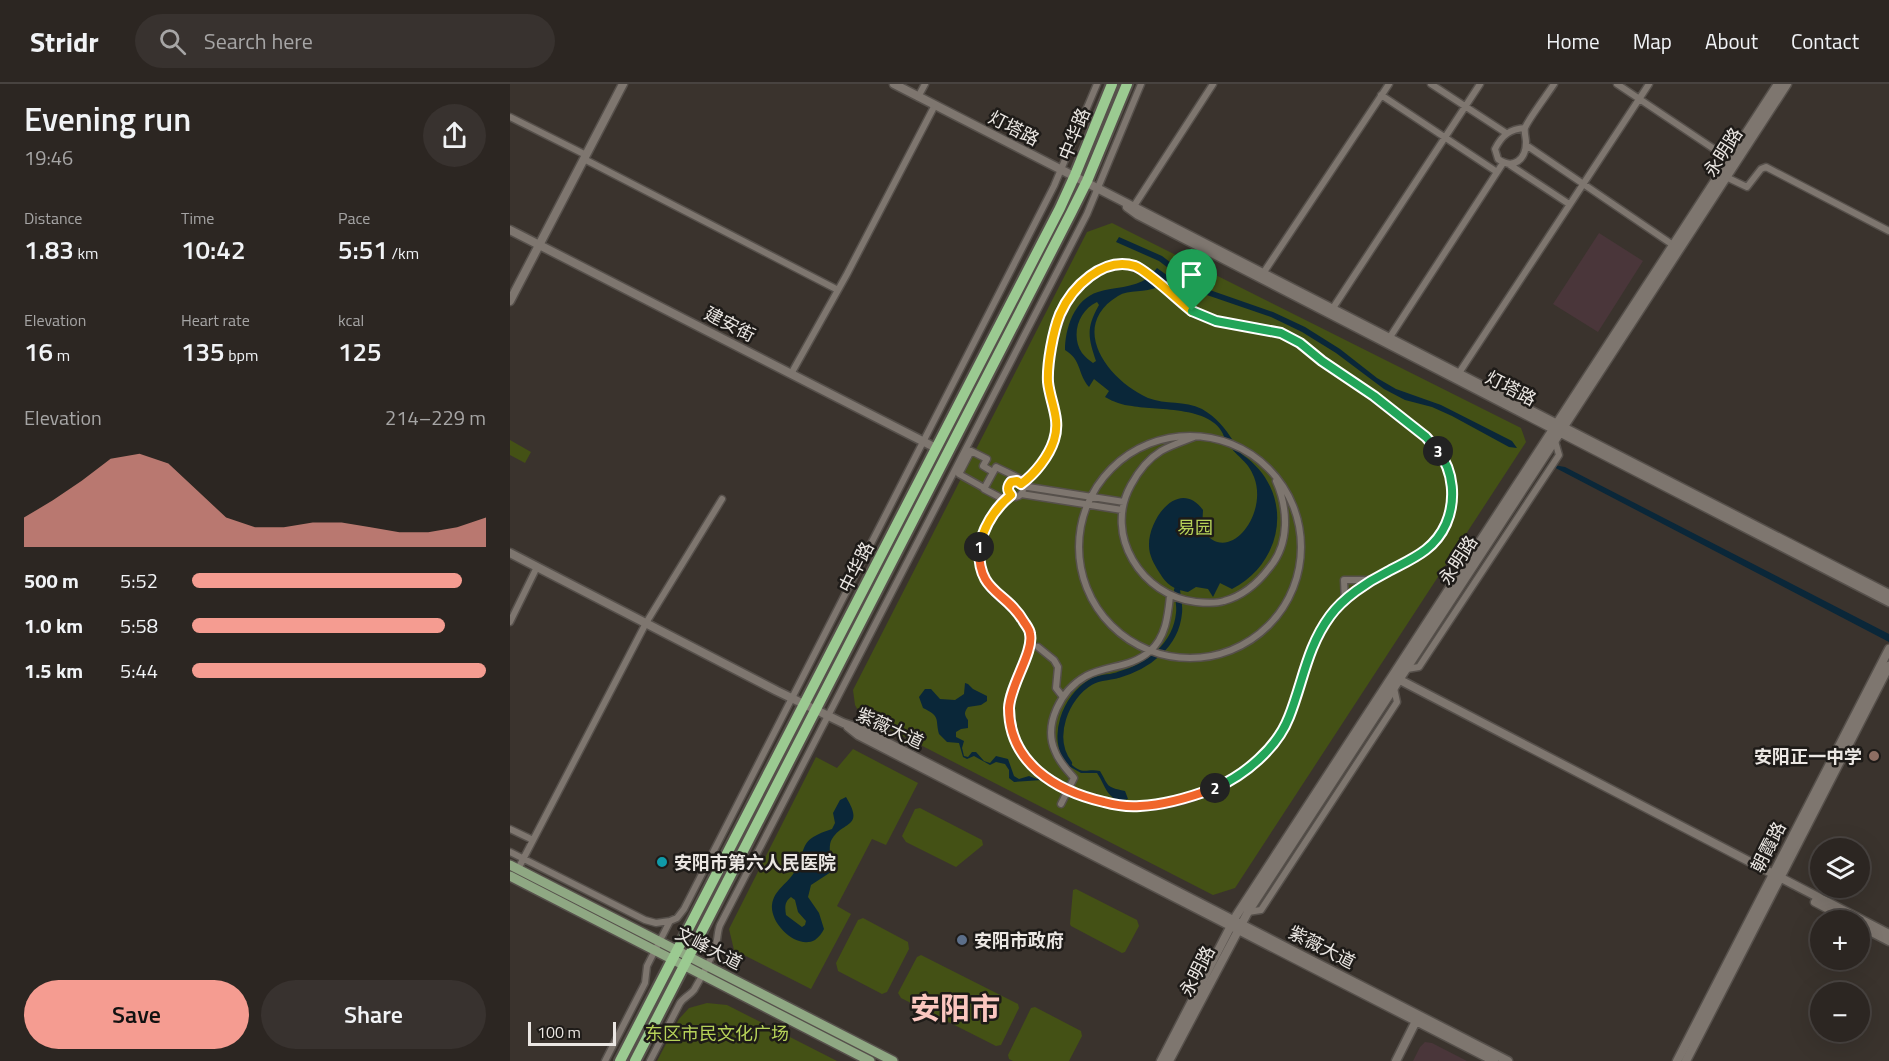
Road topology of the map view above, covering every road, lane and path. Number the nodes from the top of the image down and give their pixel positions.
1 (894, 84) edge
2 (925, 84) edge
3 (1097, 84) edge
4 (1112, 84) edge
5 (1126, 84) edge
6 (1141, 84) edge
7 (1213, 84) edge
8 (1389, 84) edge
9 (1431, 84) edge
10 (1480, 84) edge
11 (1554, 84) edge
12 (1617, 84) edge
13 (1649, 84) edge
14 (1778, 84) edge
15 (1787, 84) edge
16 (620, 85) edge
17 (1381, 95) junction
18 (918, 97) junction
19 (1639, 99) junction
20 (934, 105) junction
21 (1465, 106) junction
22 (510, 117) edge
23 (1525, 128) junction
24 (1506, 134) junction
25 (1445, 137) junction
26 (1526, 145) junction
27 (585, 157) junction
28 (1729, 159) junction
29 (1507, 164) junction
30 (1061, 171) junction
31 (1497, 172) junction
32 (1726, 177) junction
33 (1074, 178) junction
34 (1582, 183) junction
35 (1086, 184) junction
36 (1097, 190) junction
37 (1119, 201) junction
38 (1569, 204) junction
39 (1134, 206) junction
40 (510, 230) edge
41 (1889, 231) edge
42 (539, 245) junction
43 (1673, 245) junction
44 (1264, 272) junction
45 (838, 290) junction
46 (510, 301) edge
47 (1333, 308) junction
48 (1390, 337) junction
49 (1459, 373) junction
50 (791, 374) junction
51 (1559, 428) junction
52 (1195, 436) junction
53 (923, 442) junction
54 (936, 448) junction
55 (1270, 470) junction
56 (993, 471) junction
57 (1023, 484) junction
58 (984, 488) junction
59 (1021, 494) junction
60 (1011, 495) junction
61 (1091, 497) junction
62 (722, 499) dead end
63 (1005, 500) junction
64 (1124, 502) junction
65 (1088, 504) junction
66 (1122, 510) junction
67 (510, 552) edge
68 (537, 567) junction
69 (1373, 580) junction
70 (1889, 594) edge
71 (1176, 598) junction
72 (1345, 602) junction
73 (1889, 602) edge
74 (513, 608) edge
75 (510, 622) edge
76 (646, 623) junction
77 (1038, 647) dead end
78 (1889, 649) edge
79 (1151, 651) junction
80 (1889, 666) edge
81 (1397, 684) junction
82 (1063, 697) junction
83 (792, 698) junction
84 (804, 704) junction
85 (816, 710) junction
86 (828, 716) junction
87 (1067, 791) junction
88 (1060, 804) dead end
89 (510, 829) edge
90 (533, 840) junction
91 (510, 852) edge
92 (524, 859) junction
93 (514, 867) edge
94 (510, 876) edge
95 (1775, 879) junction
96 (1831, 910) edge
97 (670, 921) junction
98 (1236, 925) junction
99 (1870, 931) edge
100 (1889, 934) edge
101 (1889, 940) edge
102 (660, 942) junction
103 (655, 951) junction
104 (675, 955) junction
105 (686, 961) junction
106 (706, 965) junction
107 (701, 975) junction
108 (1416, 1021) junction
109 (605, 1061) edge
110 (621, 1061) edge
111 (635, 1061) edge
112 (650, 1061) edge
113 (870, 1061) edge
114 (893, 1061) edge
115 (1161, 1061) edge
116 (1169, 1061) edge
117 (1396, 1061) edge
118 (1494, 1061) edge
119 (1508, 1061) edge
120 (1677, 1061) edge
121 (1686, 1061) edge

1 - 18 street, 灯塔路
2 - 18 street
3 - 30 street
4 - 33 highway, 中华路
5 - 35 highway, 中华路
6 - 36 street
7 - 39 street
8 - 17 street
9 - 21 street
10 - 21 street
11 - 23 street
12 - 19 street
13 - 19 street
14 - 28 street, 永明路
15 - 32 street, 永明路
16 - 27 street
17 - 25 street
17 - 44 street
18 - 20 street, 灯塔路
19 - 28 street
19 - 34 street
20 - 30 street, 灯塔路
20 - 45 street
21 - 24 street
21 - 25 street
22 - 27 street
23 - 24 street
23 - 26 street
24 - 29 street
25 - 31 street
25 - 47 street
26 - 29 street
26 - 34 street
27 - 42 street
27 - 45 street
28 - 43 street, 永明路
29 - 31 street
29 - 38 street
30 - 33 street, 灯塔路
30 - 53 street
31 - 48 street
32 - 41 street
32 - 51 street, 永明路
33 - 35 street, 灯塔路
33 - 54 highway, 中华路
34 - 38 street
34 - 43 street
35 - 36 street, 灯塔路
35 - 85 highway, 中华路
36 - 37 street, 灯塔路
36 - 86 street
37 - 39 street, 灯塔路
37 - 51 street, 灯塔路
38 - 49 street
39 - 44 street, 灯塔路
40 - 42 street, 建安街
42 - 46 street
42 - 50 street, 建安街
43 - 51 street, 永明路
44 - 47 street, 灯塔路
45 - 50 street
47 - 48 street, 灯塔路
48 - 49 street, 灯塔路
49 - 51 street, 灯塔路
50 - 53 street, 建安街
51 - 70 street, 灯塔路
51 - 73 street, 灯塔路
51 - 81 street, 永明路
51 - 98 street, 永明路
52 - 55 street
52 - 61 street
52 - 64 street
53 - 54 street, 建安街
53 - 83 street
54 - 84 highway, 中华路
55 - 71 street
55 - 79 street
56 - 57 street
56 - 58 street
56 - 58 street
57 - 59 street
57 - 60 street
57 - 61 street
57 - 69 street
58 - 63 street
59 - 60 street
59 - 65 street
60 - 63 street
61 - 64 street
61 - 65 street
62 - 76 street
63 - 87 street
64 - 66 street
65 - 66 street
65 - 79 street
66 - 71 street
67 - 68 street, 紫薇大道
68 - 74 street
68 - 76 street, 紫薇大道
69 - 72 street
69 - 72 street
71 - 79 street
72 - 87 street
74 - 75 street
76 - 83 street, 紫薇大道
76 - 90 street
77 - 82 street
78 - 95 street, 朝霞路
79 - 82 street
80 - 95 street, 朝霞路
81 - 95 street
81 - 98 street, 永明路
82 - 87 street
83 - 84 street, 紫薇大道
83 - 97 street
84 - 85 street, 紫薇大道
84 - 104 highway, 中华路
85 - 86 street, 紫薇大道
85 - 105 highway, 中华路
86 - 98 street, 紫薇大道
86 - 106 street
87 - 88 street
89 - 90 street
90 - 92 street
91 - 92 street
92 - 93 street
92 - 97 street
93 - 102 main road, 文峰大道
94 - 103 main road, 文峰大道
95 - 96 street
95 - 100 street
95 - 120 street, 朝霞路
95 - 121 street, 朝霞路
97 - 102 street
98 - 108 street, 紫薇大道
98 - 115 street, 永明路
98 - 116 street, 永明路
98 - 119 street, 紫薇大道
99 - 101 street
102 - 103 street
102 - 104 main road, 文峰大道
103 - 104 main road, 文峰大道
103 - 109 street
104 - 105 main road, 文峰大道
104 - 110 highway, 中华路
105 - 106 main road, 文峰大道
105 - 107 main road, 文峰大道
105 - 111 highway, 中华路
106 - 107 street
106 - 114 main road, 文峰大道
107 - 112 street
107 - 113 main road, 文峰大道
108 - 117 street
108 - 118 street, 紫薇大道

